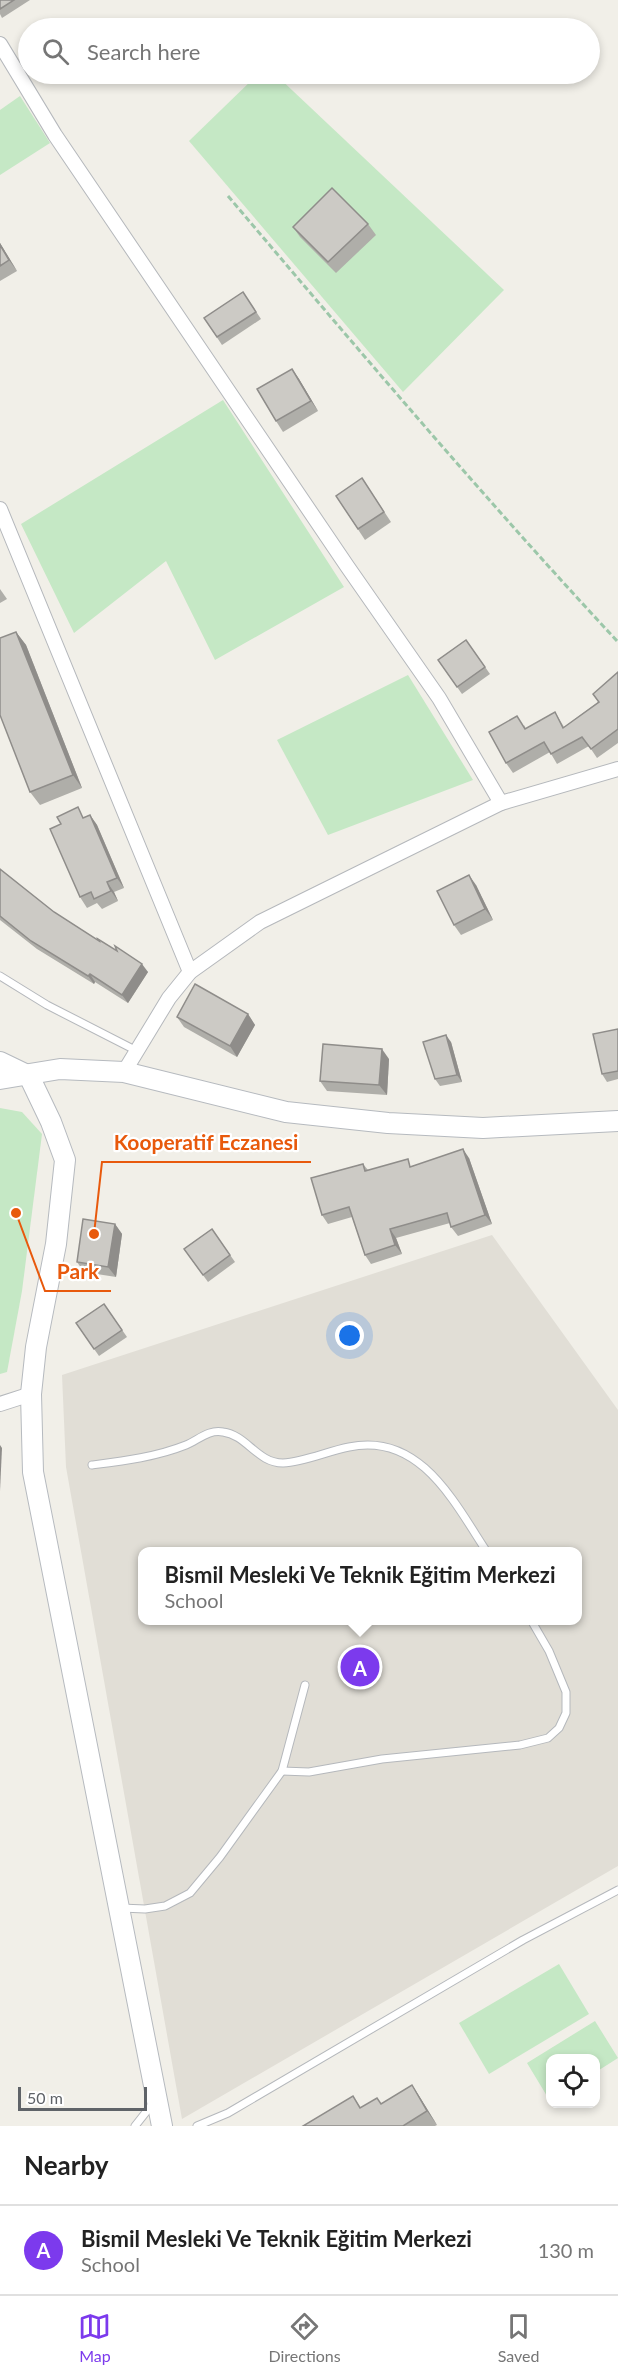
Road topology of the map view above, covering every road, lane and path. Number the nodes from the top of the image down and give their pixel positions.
1 (0, 44) edge
2 (18, 74) edge
3 (24, 84) edge
4 (228, 196) dead end
5 (0, 509) edge
6 (618, 642) edge
7 (618, 769) edge
8 (501, 803) junction
9 (190, 972) junction
10 (0, 976) edge
11 (137, 1051) junction
12 (0, 1057) edge
13 (0, 1062) edge
14 (60, 1069) junction
15 (124, 1072) junction
16 (29, 1076) junction
17 (0, 1079) edge
18 (618, 1120) edge
19 (31, 1394) junction
20 (0, 1404) edge
21 (92, 1465) dead end
22 (485, 1547) edge
23 (534, 1625) edge
24 (305, 1685) dead end
25 (282, 1771) junction
26 (618, 1890) edge
27 (119, 1908) junction
28 (156, 2098) junction
29 (135, 2126) edge
30 (162, 2126) edge
31 (197, 2126) edge

1 - 2 street
3 - 8 street
4 - 6 path
5 - 9 street
7 - 8 street
8 - 9 street
9 - 11 street
10 - 11 lane
11 - 15 street
12 - 14 street
13 - 16 street
14 - 15 street
14 - 16 street
15 - 18 street
16 - 17 street
16 - 19 street
19 - 20 street
19 - 27 street
21 - 22 lane
23 - 25 lane
24 - 25 lane
25 - 27 lane
26 - 31 lane
27 - 28 street
28 - 29 lane
28 - 30 street

